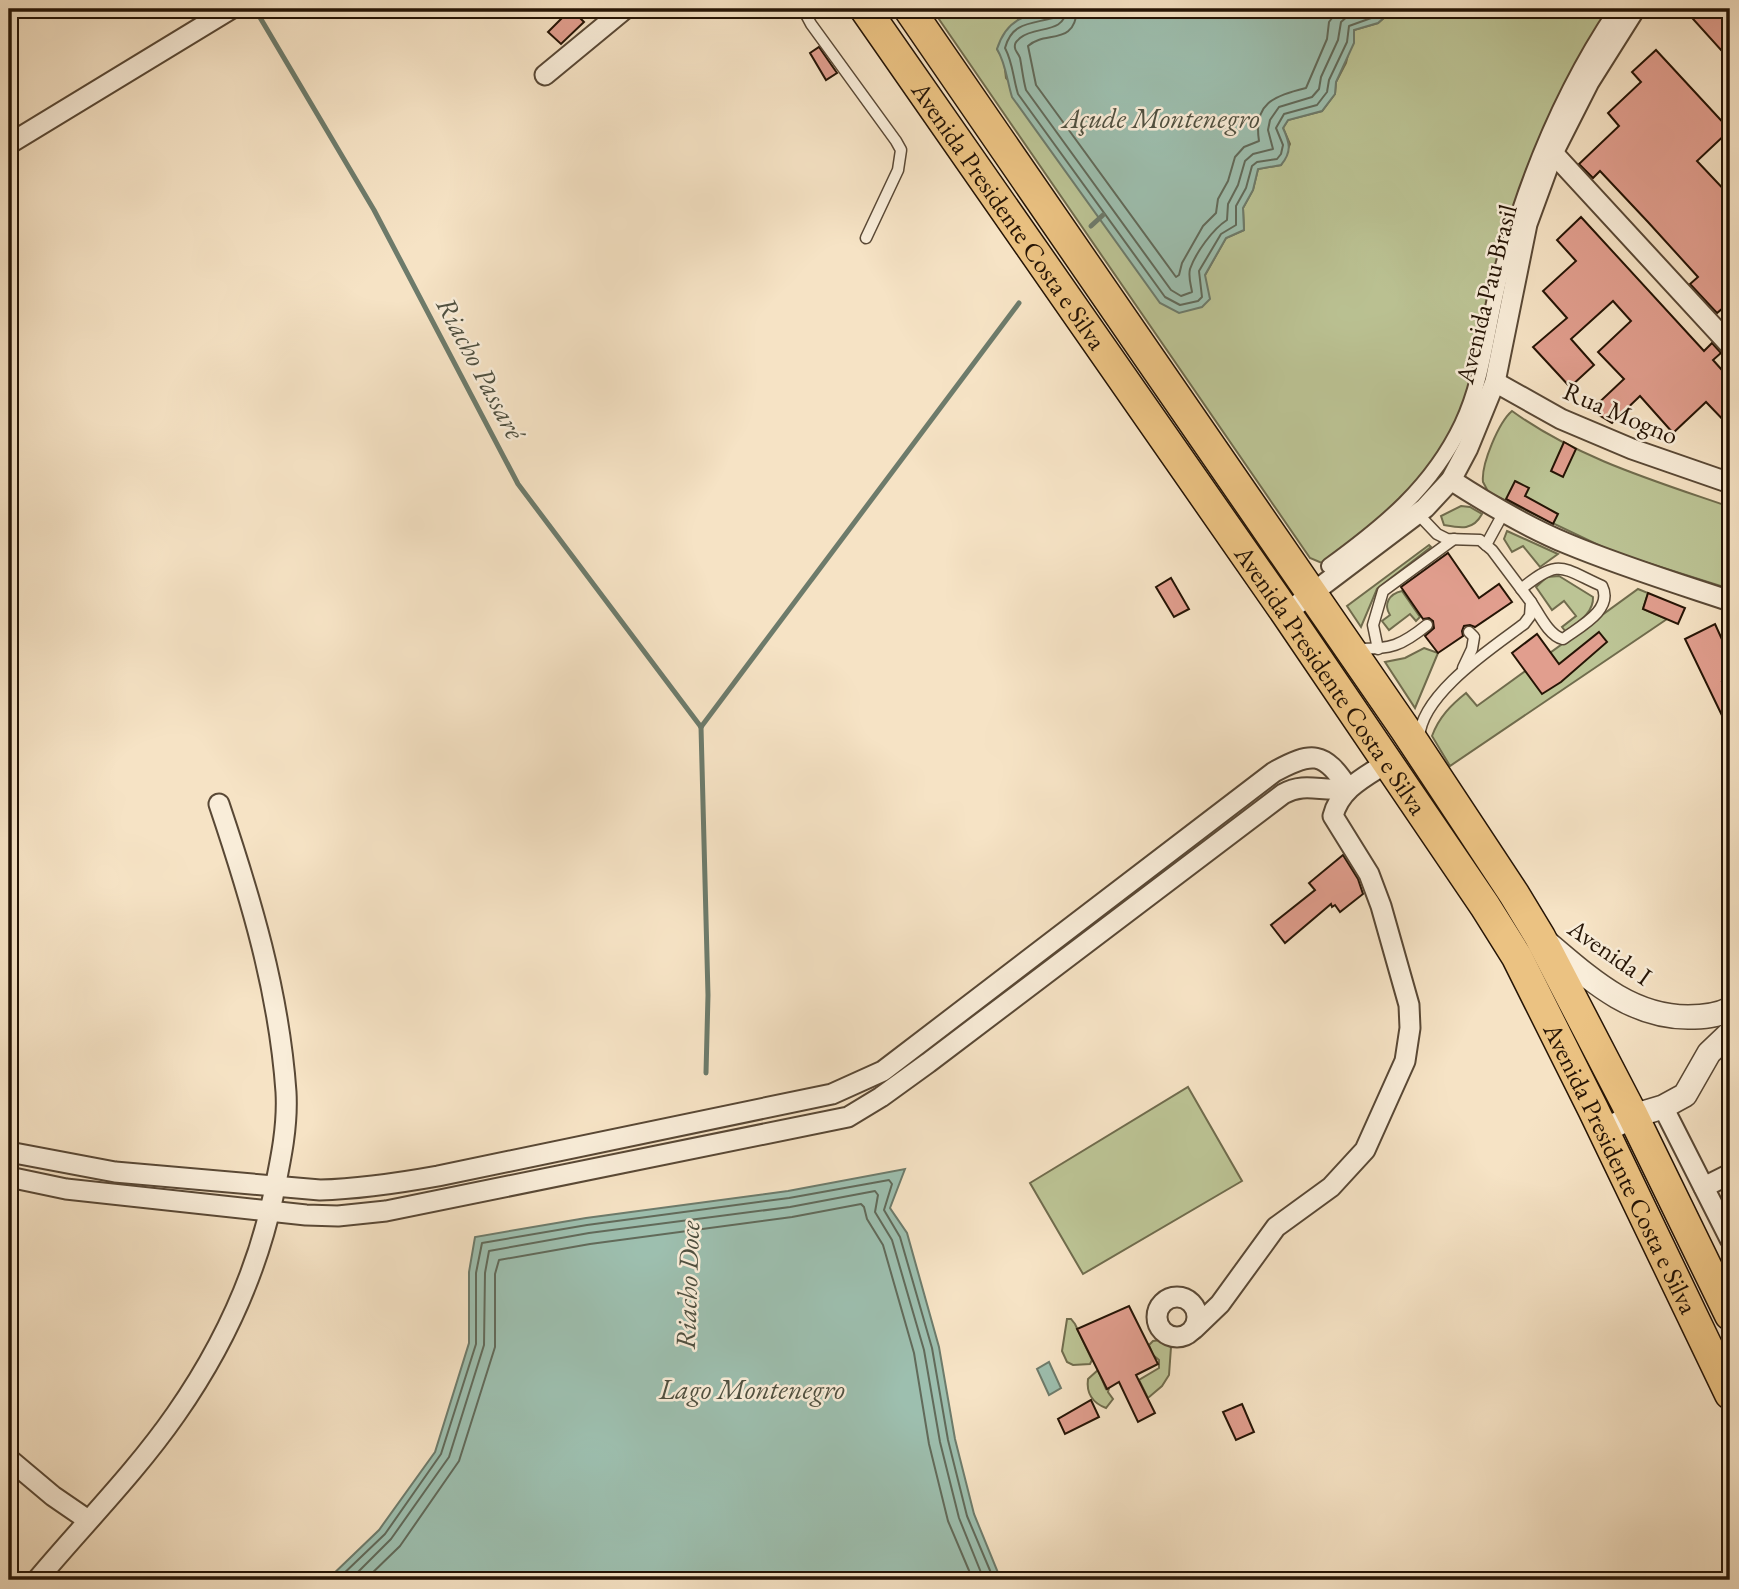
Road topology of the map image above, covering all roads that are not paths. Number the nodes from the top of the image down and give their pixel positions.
1 (231, 9) edge
2 (625, 9) edge
3 (803, 9) edge
4 (865, 9) edge
5 (909, 9) edge
6 (1617, 9) edge
7 (1634, 9) edge
8 (545, 75) dead end
9 (9, 144) edge
10 (1553, 153) junction
11 (866, 239) dead end
12 (1730, 345) edge
13 (1495, 382) junction
14 (1451, 480) junction
15 (1730, 483) edge
16 (1504, 512) junction
17 (1418, 514) junction
18 (1454, 539) junction
19 (1486, 545) junction
20 (1329, 566) dead end
21 (1521, 589) junction
22 (1312, 593) junction
23 (1730, 601) edge
24 (1531, 602) junction
25 (1286, 613) junction
26 (1427, 625) dead end
27 (1469, 632) dead end
28 (1364, 649) junction
29 (1461, 671) junction
30 (1419, 750) junction
31 (1388, 762) junction
32 (1348, 788) junction
33 (219, 804) dead end
34 (1540, 937) junction
35 (1730, 1009) edge
36 (1730, 1032) edge
37 (1663, 1107) junction
38 (1633, 1116) junction
39 (1604, 1131) junction
40 (9, 1152) edge
41 (1730, 1174) edge
42 (9, 1177) edge
43 (275, 1186) junction
44 (1704, 1187) junction
45 (270, 1212) junction
46 (1730, 1239) edge
47 (1730, 1315) edge
48 (1194, 1329) dead end
49 (1730, 1394) edge
50 (9, 1460) edge
51 (88, 1520) junction
52 (37, 1580) edge

1 - 9 street
2 - 8 street
3 - 11 lane
4 - 25 main road, Avenida Presidente Costa e Silva
5 - 22 main road, Avenida Presidente Costa e Silva
6 - 20 street
7 - 10 street, Avenida Pau Brasil
10 - 12 street
10 - 13 street, Avenida Pau Brasil
13 - 14 street, Avenida Pau Brasil
13 - 15 street, Rua Mogno
14 - 16 street
14 - 17 street, Avenida Pau Brasil
16 - 19 lane
16 - 23 street
17 - 18 lane
17 - 22 street, Avenida Pau Brasil
18 - 19 lane
18 - 28 lane
19 - 21 lane
21 - 24 lane
21 - 24 lane
22 - 25 street, Avenida Pau Brasil
22 - 28 main road, Avenida Presidente Costa e Silva
24 - 29 lane
25 - 31 main road, Avenida Presidente Costa e Silva
26 - 28 lane
27 - 29 lane
28 - 30 main road, Avenida Presidente Costa e Silva
29 - 30 lane
30 - 34 main road, Avenida Presidente Costa e Silva
31 - 32 street
31 - 39 main road, Avenida Presidente Costa e Silva
32 - 43 street
32 - 45 street
32 - 48 street
33 - 43 street
34 - 35 street, Avenida I
34 - 38 main road, Avenida Presidente Costa e Silva
36 - 37 street
37 - 38 street
37 - 44 street
38 - 39 street
38 - 47 main road, Avenida Presidente Costa e Silva
39 - 49 main road, Avenida Presidente Costa e Silva
40 - 43 street
41 - 44 street
42 - 45 street
43 - 45 street
44 - 46 street
45 - 51 street
50 - 51 street
51 - 52 street

